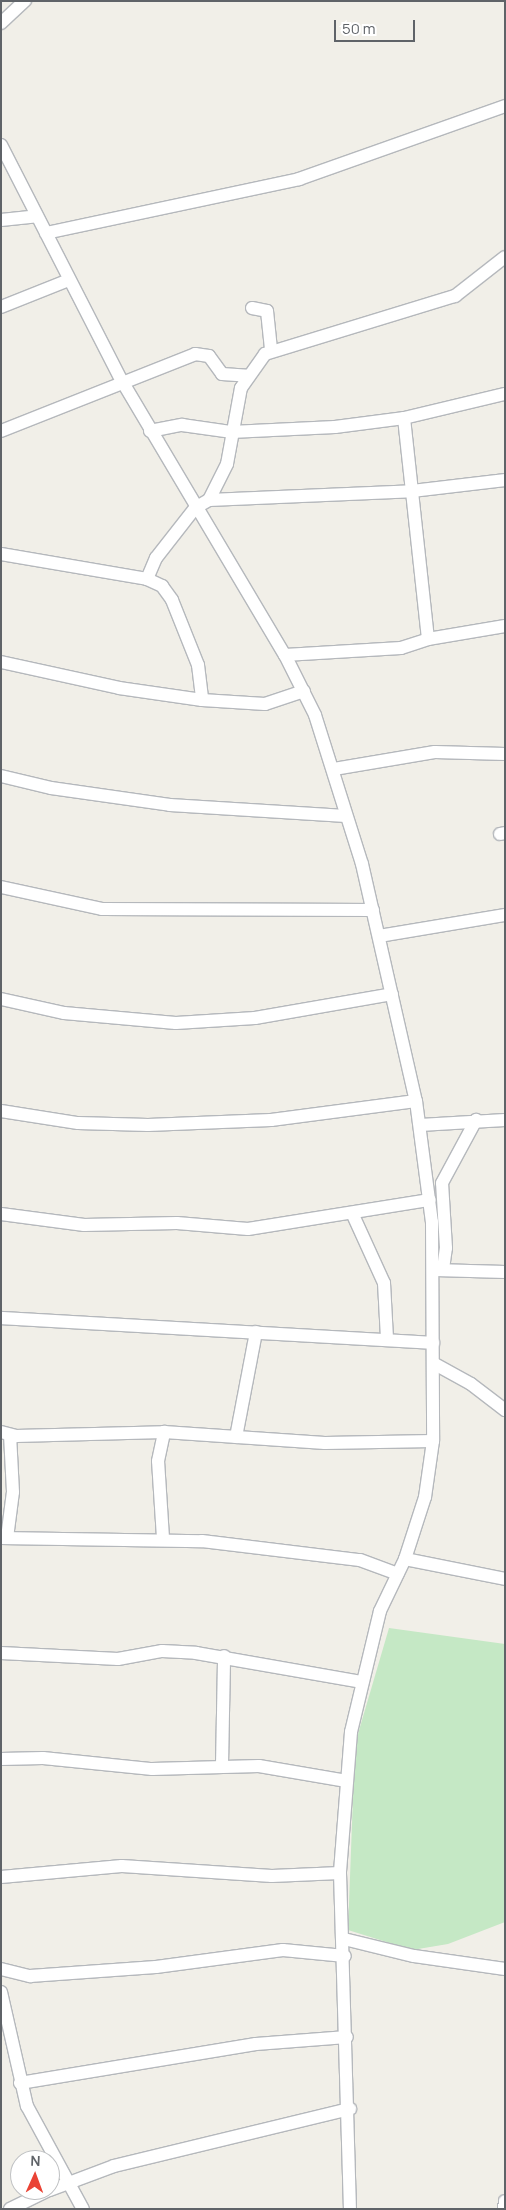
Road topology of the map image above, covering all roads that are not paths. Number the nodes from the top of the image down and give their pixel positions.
1 (25, 1) edge
2 (1, 23) edge
3 (505, 106) edge
4 (1, 145) edge
5 (37, 216) junction
6 (1, 220) edge
7 (46, 233) junction
8 (505, 257) edge
9 (70, 280) junction
10 (1, 307) edge
11 (252, 308) dead end
12 (271, 350) junction
13 (248, 376) junction
14 (122, 381) junction
15 (505, 394) edge
16 (404, 418) junction
17 (1, 430) edge
18 (150, 431) junction
19 (231, 432) junction
20 (505, 480) edge
21 (412, 491) junction
22 (209, 500) junction
23 (195, 508) junction
24 (1, 554) edge
25 (147, 579) junction
26 (505, 626) edge
27 (428, 639) junction
28 (285, 655) junction
29 (1, 662) edge
30 (304, 691) junction
31 (202, 700) junction
32 (505, 754) edge
33 (334, 769) junction
34 (1, 776) edge
35 (346, 816) junction
36 (1, 887) edge
37 (373, 910) junction
38 (505, 915) edge
39 (379, 936) junction
40 (392, 994) junction
41 (1, 999) edge
42 (416, 1101) junction
43 (1, 1111) edge
44 (476, 1120) junction
45 (505, 1120) edge
46 (420, 1125) junction
47 (430, 1200) junction
48 (1, 1214) edge
49 (353, 1215) junction
50 (438, 1269) junction
51 (505, 1272) edge
52 (1, 1318) edge
53 (256, 1332) junction
54 (387, 1338) junction
55 (433, 1344) junction
56 (433, 1363) junction
57 (505, 1410) edge
58 (164, 1432) junction
59 (6, 1433) edge
60 (236, 1437) junction
61 (433, 1441) junction
62 (4, 1538) edge
63 (163, 1538) junction
64 (405, 1559) junction
65 (398, 1574) junction
66 (505, 1580) edge
67 (1, 1653) edge
68 (224, 1656) junction
69 (362, 1682) junction
70 (1, 1759) edge
71 (222, 1765) junction
72 (347, 1781) junction
73 (340, 1873) junction
74 (1, 1877) edge
75 (344, 1939) junction
76 (345, 1956) junction
77 (1, 1968) edge
78 (505, 1969) edge
79 (1, 1992) edge
80 (347, 2037) junction
81 (20, 2083) junction
82 (350, 2109) junction
83 (70, 2180) junction
84 (60, 2185) edge
85 (29, 2200) edge
86 (505, 2201) edge
87 (10, 2209) edge
88 (83, 2209) edge
89 (350, 2209) edge
90 (504, 2209) edge

1 - 2 street
3 - 7 street
4 - 5 street
5 - 6 street
5 - 7 street
7 - 9 street
8 - 12 street
9 - 10 street
9 - 14 street
11 - 12 street
12 - 13 street
13 - 14 street
13 - 19 street
14 - 17 street
14 - 18 street
15 - 16 street
16 - 19 street
16 - 21 street
18 - 19 street
18 - 23 street
19 - 22 street
20 - 21 street
21 - 22 street
21 - 27 street
22 - 23 street
23 - 25 street
23 - 28 street
24 - 25 street
25 - 31 street
26 - 27 street
27 - 28 street
28 - 30 street
29 - 31 street
30 - 31 street
30 - 33 street
32 - 33 street
33 - 35 street
34 - 35 street
35 - 37 street
36 - 37 street
37 - 39 street
38 - 39 street
39 - 40 street
40 - 41 street
40 - 42 street
42 - 43 street
42 - 46 street
44 - 45 street
44 - 46 street
44 - 50 street
46 - 47 street
47 - 49 street
47 - 50 street
48 - 49 street
49 - 54 street
50 - 51 street
50 - 55 street
52 - 53 street
53 - 54 street
53 - 60 street
54 - 55 street
55 - 56 street
56 - 57 street
56 - 61 street
58 - 59 street
58 - 60 street
58 - 63 street
59 - 62 street
60 - 61 street
61 - 64 street
62 - 63 street
63 - 65 street
64 - 65 street
64 - 66 street
65 - 69 street
67 - 68 street
68 - 69 street
68 - 71 street
69 - 72 street
70 - 71 street
71 - 72 street
72 - 73 street
73 - 74 street
73 - 75 street
75 - 76 street
75 - 78 street
76 - 77 street
76 - 80 street
79 - 81 street
80 - 81 street
80 - 82 street
81 - 83 street
82 - 83 street
82 - 89 street
83 - 84 street
83 - 88 street
85 - 87 street
86 - 90 street

